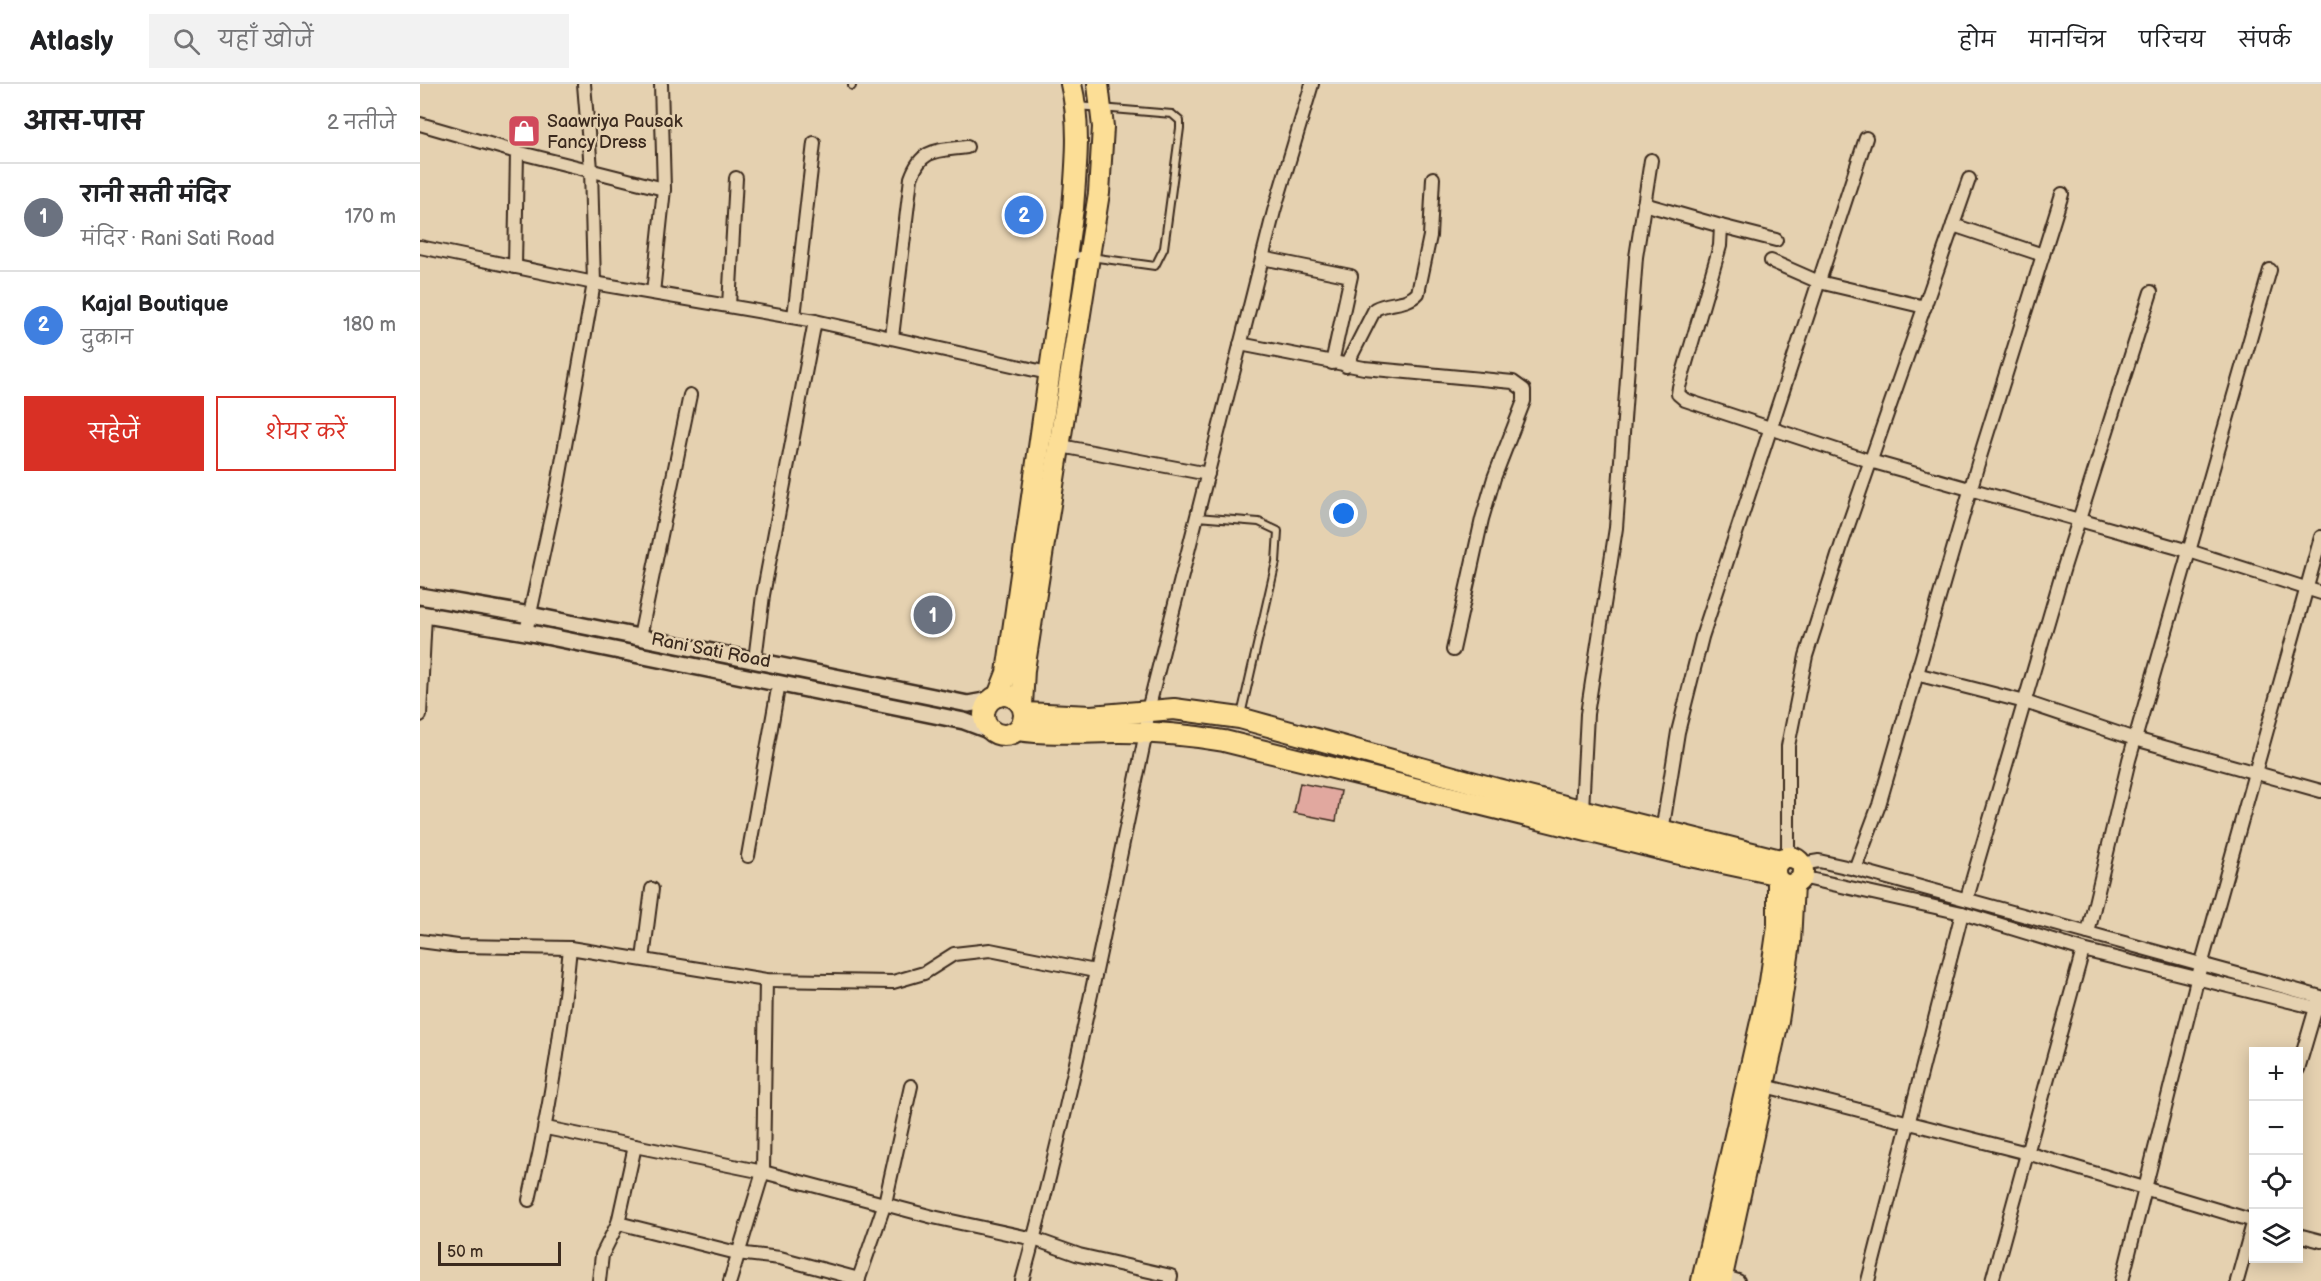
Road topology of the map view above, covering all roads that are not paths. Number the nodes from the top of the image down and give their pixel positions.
1 (584, 84) edge
2 (661, 84) edge
3 (1071, 84) edge
4 (1098, 84) edge
5 (1312, 84) edge
6 (1077, 106) junction
7 (1101, 108) junction
8 (420, 124) edge
9 (1866, 138) dead end
10 (814, 143) dead end
11 (967, 147) dead end
12 (517, 152) junction
13 (1651, 160) dead end
14 (591, 169) junction
15 (736, 178) dead end
16 (1433, 178) dead end
17 (1969, 179) dead end
18 (664, 189) junction
19 (2062, 194) dead end
20 (1644, 204) junction
21 (1953, 225) junction
22 (1721, 226) junction
23 (1776, 240) dead end
24 (420, 247) edge
25 (1066, 253) junction
26 (2043, 255) junction
27 (1089, 257) junction
28 (1262, 258) junction
29 (1771, 261) dead end
30 (515, 267) junction
31 (2270, 270) dead end
32 (1819, 282) junction
33 (594, 283) junction
34 (2151, 292) dead end
35 (654, 293) junction
36 (729, 306) junction
37 (1925, 307) junction
38 (794, 317) junction
39 (815, 321) junction
40 (892, 337) junction
41 (1240, 344) junction
42 (1332, 363) junction
43 (1347, 366) junction
44 (1048, 373) junction
45 (690, 395) dead end
46 (1770, 427) junction
47 (1061, 446) junction
48 (1870, 461) junction
49 (1208, 474) junction
50 (1971, 489) junction
51 (1197, 517) junction
52 (2078, 521) junction
53 (2321, 537) edge
54 (2189, 551) junction
55 (2306, 589) junction
56 (2321, 593) edge
57 (420, 596) edge
58 (422, 614) edge
59 (530, 615) junction
60 (526, 632) junction
61 (640, 637) junction
62 (1453, 650) dead end
63 (755, 660) junction
64 (1916, 674) junction
65 (779, 683) junction
66 (994, 698) junction
67 (2025, 702) junction
68 (1148, 710) junction
69 (420, 715) edge
70 (1021, 716) junction
71 (1240, 718) junction
72 (993, 732) junction
73 (1146, 733) junction
74 (2135, 739) junction
75 (2255, 772) junction
76 (2321, 791) edge
77 (1582, 810) junction
78 (1662, 832) junction
79 (748, 856) dead end
80 (1855, 869) junction
81 (1788, 871) junction
82 (652, 889) dead end
83 (1967, 898) junction
84 (1962, 912) junction
85 (2088, 933) junction
86 (420, 941) edge
87 (570, 948) junction
88 (2083, 950) junction
89 (643, 959) junction
90 (2202, 964) junction
91 (1095, 971) junction
92 (766, 980) junction
93 (2197, 980) junction
94 (2320, 1000) edge
95 (2303, 1053) edge
96 (912, 1086) dead end
97 (1765, 1086) junction
98 (1910, 1124) junction
99 (546, 1128) junction
100 (635, 1146) junction
101 (2027, 1153) junction
102 (763, 1172) junction
103 (2145, 1190) junction
104 (529, 1200) dead end
105 (885, 1203) junction
106 (2249, 1220) edge
107 (618, 1222) junction
108 (2249, 1236) edge
109 (2303, 1236) edge
110 (1034, 1239) junction
111 (2321, 1241) edge
112 (737, 1253) junction
113 (1727, 1279) edge
114 (858, 1280) edge
115 (599, 1281) edge
116 (730, 1281) edge
117 (1022, 1281) edge
118 (1170, 1281) edge
119 (1702, 1281) edge
120 (1868, 1281) edge
121 (1992, 1281) edge
122 (2122, 1281) edge
123 (2237, 1281) edge

1 - 14 street
2 - 18 street
3 - 6 main road
4 - 7 main road
5 - 28 street
6 - 7 lane
6 - 25 main road
7 - 27 main road
7 - 27 lane
8 - 12 street
9 - 32 street
10 - 38 street
11 - 40 street
12 - 14 street
12 - 30 street
13 - 20 street
14 - 18 street
14 - 33 street
15 - 36 street
16 - 43 street
17 - 21 street
18 - 35 street
19 - 26 street
20 - 22 street
20 - 77 street
21 - 26 street
21 - 37 street
22 - 23 street
22 - 46 street
24 - 30 street
25 - 27 lane
25 - 44 main road
26 - 50 street
27 - 47 main road
28 - 41 street
28 - 42 street
29 - 32 street
30 - 33 street
31 - 54 street
32 - 37 street
32 - 46 street
33 - 35 street
33 - 59 street
34 - 52 street
35 - 36 street
36 - 38 street
37 - 48 street
38 - 39 street
39 - 40 street
39 - 63 street
40 - 44 street
41 - 42 street
41 - 49 street
42 - 43 street
43 - 62 street
44 - 66 main road
45 - 61 street
46 - 48 street
46 - 78 street
47 - 49 street
47 - 70 main road
48 - 50 street
48 - 81 street
49 - 51 street
50 - 52 street
50 - 64 street
51 - 68 street
51 - 71 lane
52 - 54 street
52 - 67 street
53 - 55 street
54 - 55 street
54 - 74 street
55 - 56 street
55 - 75 street
57 - 59 street
58 - 60 street, Rani Sati Road
58 - 69 street
59 - 60 street
59 - 61 street
60 - 65 street, Rani Sati Road
61 - 63 street
63 - 66 street
64 - 67 street
64 - 80 street
65 - 72 street, Rani Sati Road
65 - 79 street
66 - 70 main road
66 - 72 main road
67 - 74 street
67 - 83 street
68 - 70 main road
68 - 71 main road
68 - 73 street
70 - 72 main road
70 - 73 main road
71 - 77 main road
73 - 81 main road
73 - 91 street
74 - 75 street
74 - 85 street
75 - 76 street
75 - 90 street
77 - 78 main road
78 - 81 main road
80 - 81 street
80 - 83 street
81 - 84 street
81 - 97 main road
81 - 119 main road
82 - 89 street
83 - 85 street
84 - 88 street
84 - 98 street
85 - 90 street
86 - 87 street
87 - 89 street
87 - 99 street
88 - 93 street
88 - 101 street
89 - 92 street
90 - 93 street
90 - 94 street
91 - 92 street
91 - 110 street
92 - 102 street
93 - 94 street
93 - 103 street
94 - 95 street
96 - 105 street
97 - 98 street
97 - 113 main road
98 - 101 street
98 - 120 street
99 - 100 street
99 - 104 street
100 - 102 street
100 - 107 street
101 - 103 street
101 - 121 street
102 - 105 street
102 - 112 street
103 - 106 street
103 - 122 street
105 - 110 street
105 - 114 street
107 - 112 street
107 - 115 street
108 - 123 street
109 - 111 street
110 - 117 street
110 - 118 street
112 - 114 street
112 - 116 street

